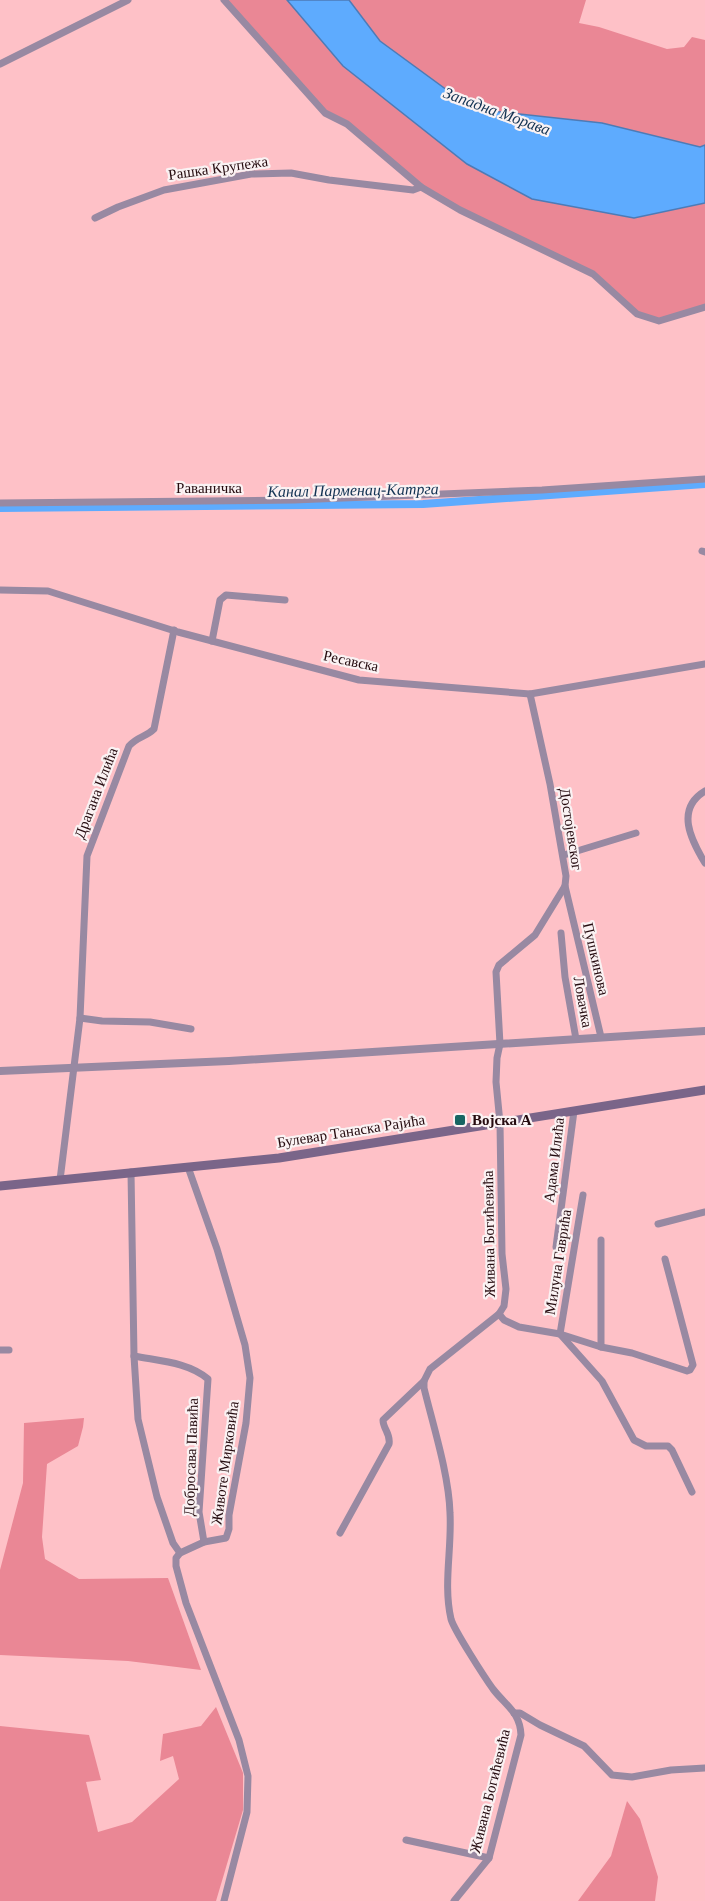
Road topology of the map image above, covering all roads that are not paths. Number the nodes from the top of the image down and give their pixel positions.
1 (128, 0) edge
2 (224, 0) edge
3 (0, 64) edge
4 (421, 187) junction
5 (95, 218) dead end
6 (705, 307) edge
7 (705, 479) edge
8 (0, 502) edge
9 (0, 590) edge
10 (285, 600) dead end
11 (174, 630) junction
12 (212, 641) junction
13 (705, 664) edge
14 (530, 694) junction
15 (705, 791) edge
16 (636, 833) dead end
17 (564, 855) junction
18 (705, 863) edge
19 (565, 886) junction
20 (561, 933) dead end
21 (80, 1018) junction
22 (191, 1029) dead end
23 (705, 1031) edge
24 (601, 1037) junction
25 (576, 1039) junction
26 (500, 1044) junction
27 (75, 1067) junction
28 (0, 1071) edge
29 (705, 1090) edge
30 (574, 1111) junction
31 (500, 1123) junction
32 (188, 1167) junction
33 (131, 1172) junction
34 (60, 1180) junction
35 (0, 1186) edge
36 (583, 1195) dead end
37 (705, 1212) edge
38 (658, 1224) dead end
39 (601, 1240) dead end
40 (556, 1247) dead end
41 (665, 1259) dead end
42 (499, 1314) junction
43 (560, 1334) junction
44 (601, 1347) junction
45 (0, 1350) edge
46 (9, 1350) dead end
47 (135, 1356) junction
48 (424, 1381) junction
49 (692, 1492) dead end
50 (340, 1533) dead end
51 (204, 1542) junction
52 (180, 1553) junction
53 (514, 1713) junction
54 (705, 1768) edge
55 (406, 1840) dead end
56 (489, 1858) junction
57 (224, 1901) edge
58 (454, 1901) edge

1 - 3 street
2 - 4 street
4 - 5 street, Рашка Крупежа
4 - 6 street
7 - 8 street, Раваничка
9 - 11 street, Ресавска
10 - 12 street
11 - 12 street, Ресавска
11 - 21 street, Драгана Илића
12 - 14 street, Ресавска
13 - 14 street, Ресавска
14 - 17 street, Достојевског
15 - 18 street
16 - 17 street
17 - 19 street, Достојевског
19 - 24 street, Пушкинова
19 - 26 street, Достојевског
20 - 25 street, Ловачка
21 - 22 street
21 - 27 street, Драгана Илића
23 - 24 street
24 - 25 street
25 - 26 street
26 - 27 street
26 - 31 street, Достојевског
27 - 28 street
27 - 34 street
29 - 30 main road, Булевар Танаска Рајића
30 - 31 main road, Булевар Танаска Рајића
30 - 40 street, Адама Илића
31 - 32 main road, Булевар Танаска Рајића
31 - 42 street, Живана Богићевића
32 - 33 main road, Булевар Танаска Рајића
32 - 51 street, Животе Мирковића
33 - 34 main road, Булевар Танаска Рајића
33 - 47 street, Добросава Павића
34 - 35 main road, Булевар Танаска Рајића
36 - 43 street, Милуна Гаврића
37 - 38 street
39 - 44 street
41 - 44 street, Милуна Гаврића
42 - 43 street, Милуна Гаврића
42 - 48 street, Живана Богићевића
43 - 44 street, Милуна Гаврића
43 - 49 street, Милуна Гаврића
45 - 46 street
47 - 51 street, Добросава Павића
47 - 52 street, Добросава Павића
48 - 50 street, Живана Богићевића
48 - 53 street, Живана Богићевића
51 - 52 street, Животе Мирковића
52 - 57 street
53 - 54 street, Живана Богићевића
53 - 56 street, Живана Богићевића
55 - 56 street
56 - 58 street, Живана Богићевића

